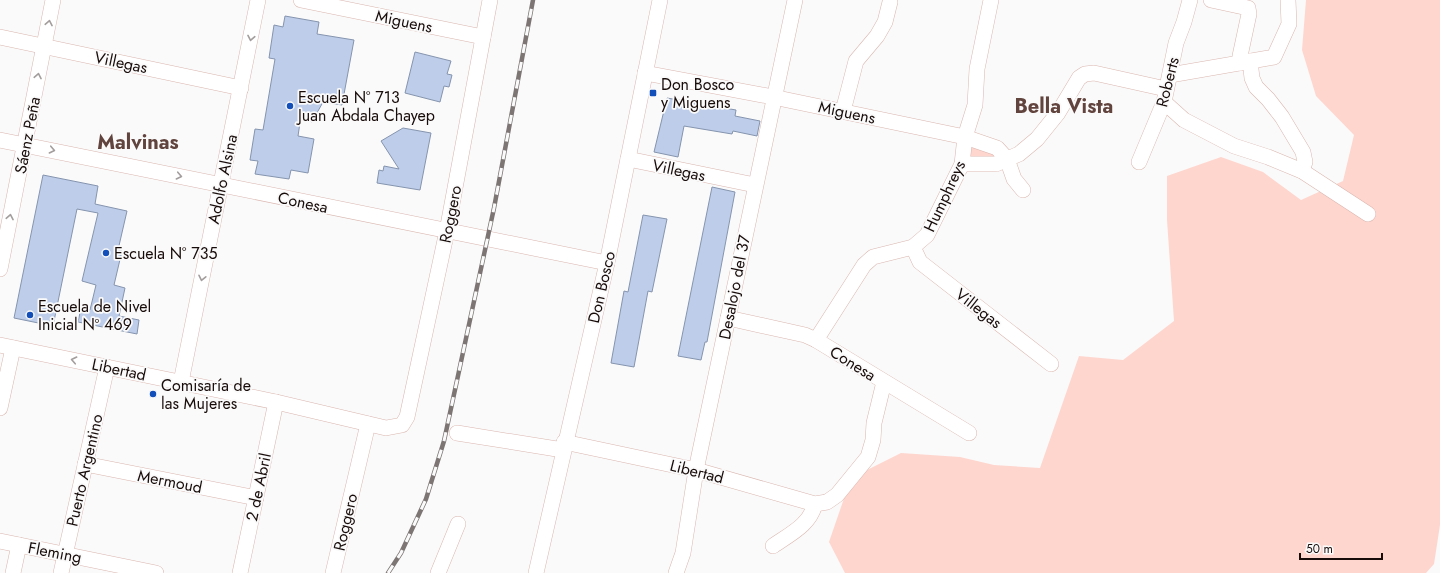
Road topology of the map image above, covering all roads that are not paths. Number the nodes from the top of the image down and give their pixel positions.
1 (53, 0) edge
2 (258, 0) edge
3 (301, 0) edge
4 (490, 0) edge
5 (660, 0) edge
6 (795, 0) edge
7 (991, 0) edge
8 (1190, 0) edge
9 (1211, 0) edge
10 (1288, 0) edge
11 (890, 2) dead end
12 (0, 37) edge
13 (483, 38) junction
14 (44, 45) junction
15 (1246, 62) junction
16 (645, 73) junction
17 (1170, 75) junction
18 (241, 88) junction
19 (774, 96) junction
20 (1165, 96) junction
21 (843, 111) junction
22 (965, 137) junction
23 (0, 140) edge
24 (25, 145) junction
25 (628, 159) junction
26 (1007, 159) junction
27 (1139, 162) dead end
28 (962, 164) junction
29 (1302, 171) junction
30 (221, 185) junction
31 (755, 185) junction
32 (1023, 190) dead end
33 (1368, 214) dead end
34 (447, 232) junction
35 (913, 246) junction
36 (607, 263) junction
37 (0, 269) edge
38 (728, 318) junction
39 (816, 340) junction
40 (6, 346) edge
41 (1051, 364) dead end
42 (108, 367) junction
43 (181, 382) junction
44 (884, 382) junction
45 (276, 402) junction
46 (0, 408) edge
47 (368, 424) junction
48 (402, 425) joint
49 (457, 433) dead end
50 (970, 433) dead end
51 (564, 446) junction
52 (85, 464) junction
53 (696, 470) junction
54 (256, 498) junction
55 (821, 503) junction
56 (458, 524) dead end
57 (0, 541) edge
58 (19, 545) junction
59 (773, 546) dead end
60 (65, 554) junction
61 (109, 568) edge
62 (13, 573) edge
63 (61, 573) edge
64 (156, 573) edge
65 (240, 573) edge
66 (333, 573) edge
67 (438, 573) edge
68 (536, 573) edge
69 (676, 573) edge

14 -> 1 street, Sáenz Peña
2 -> 18 street, Adolfo Alsina
3 - 13 street, Miguens
4 - 13 street, Roggero
5 - 16 street, Don Bosco
6 - 19 street, Desalojo del 37
7 - 22 street, Humphreys
8 - 17 street, Roberts
9 - 15 street
10 - 15 street
11 - 21 street
12 - 14 street, Villegas
13 - 34 street, Roggero
14 - 18 street, Villegas
24 -> 14 street, Sáenz Peña
15 - 17 street
15 - 29 street
16 - 19 street, Miguens
16 - 25 street, Don Bosco
17 - 20 street, Roberts
18 - 30 street, Adolfo Alsina
19 - 21 street, Miguens
19 - 31 street, Desalojo del 37
20 - 26 street
20 - 27 street, Roberts
20 - 29 street
21 - 22 street, Miguens
22 - 26 street, Miguens
22 - 28 street, Humphreys
23 - 24 street, Conesa
24 -> 30 street, Conesa
37 -> 24 street, Sáenz Peña
25 - 31 street, Villegas
25 - 36 street, Don Bosco
26 - 28 street
26 - 32 street
28 - 35 street, Humphreys
29 - 33 street
30 - 34 street, Conesa
30 -> 43 street, Adolfo Alsina
31 - 38 street, Desalojo del 37
34 - 36 street, Conesa
34 - 48 street, Roggero
35 - 39 street, Humphreys
35 - 41 street, Villegas
36 - 51 street, Don Bosco
38 - 39 street, Conesa
38 - 53 street, Desalojo del 37
39 - 44 street, Conesa
42 -> 40 street, Libertad
40 - 46 street
42 - 43 street, Libertad
42 - 52 street, Puerto Argentino
43 - 45 street, Libertad
44 - 50 street, Conesa
44 - 55 street
45 - 47 street, Libertad
45 - 54 street, 2 de Abril
47 - 48 street, Libertad
47 - 66 street, Roggero
49 - 51 street, Libertad
51 - 53 street, Libertad
51 - 68 street, Don Bosco
52 - 54 street, Mermoud
52 - 60 street, Puerto Argentino
53 - 55 street, Libertad
53 - 69 street, Desalojo del 37
54 - 65 street, 2 de Abril
55 - 59 street
56 - 67 street
57 - 58 street, Fleming
58 - 60 street, Fleming
58 - 62 street
60 - 61 street, Fleming
60 - 63 street, Puerto Argentino
61 - 64 street, Fleming

